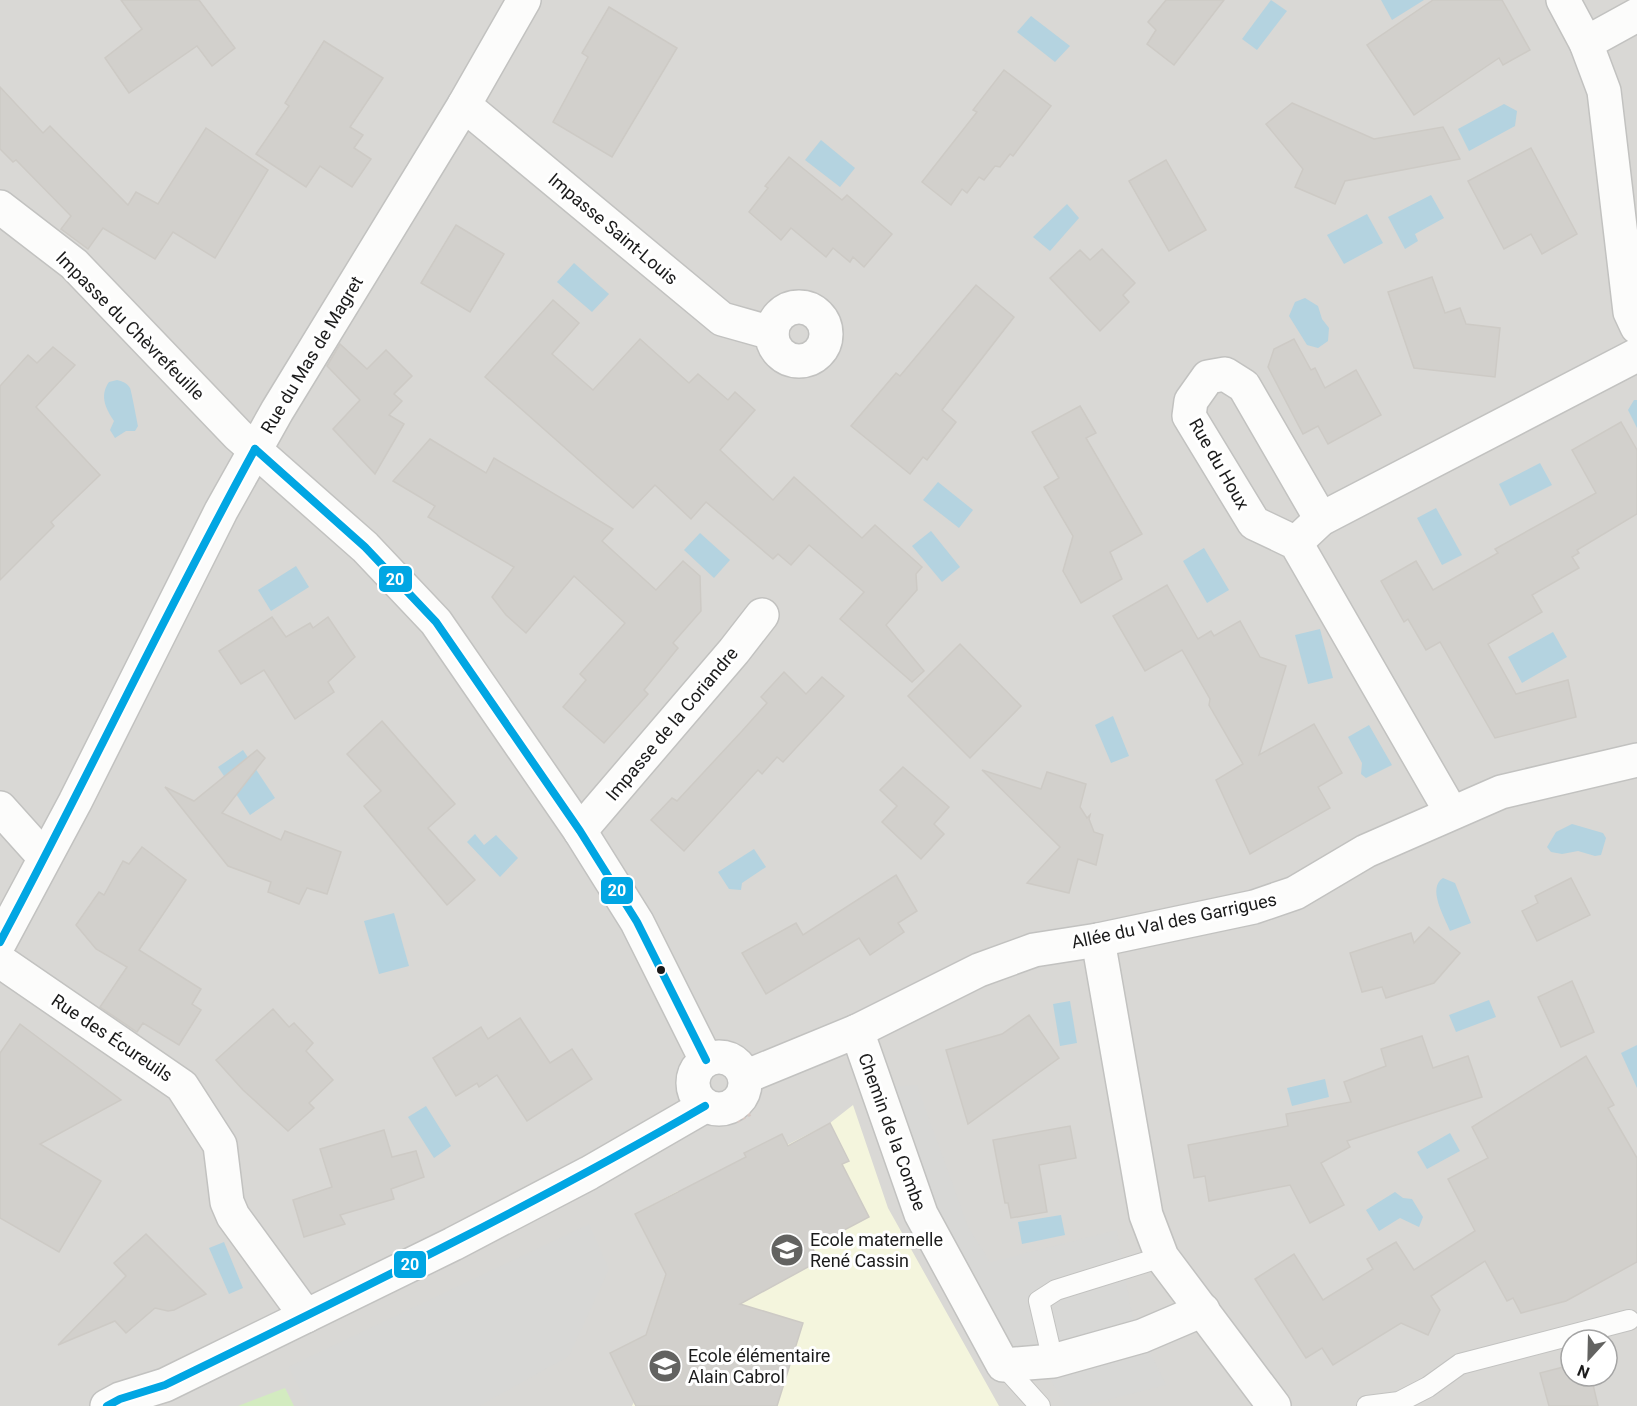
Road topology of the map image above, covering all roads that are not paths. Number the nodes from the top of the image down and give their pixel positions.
1 (1563, 0) edge
2 (512, 4) edge
3 (1637, 15) edge
4 (1586, 43) junction
5 (464, 105) junction
6 (0, 207) edge
7 (1637, 327) edge
8 (772, 333) dead end
9 (1637, 356) edge
10 (255, 449) junction
11 (1321, 519) junction
12 (1296, 543) junction
13 (762, 615) dead end
14 (1637, 760) edge
15 (0, 808) edge
16 (1451, 812) junction
17 (580, 831) junction
18 (44, 857) junction
19 (1098, 940) junction
20 (0, 942) edge
21 (0, 961) edge
22 (857, 1031) junction
23 (706, 1060) junction
24 (745, 1077) junction
25 (705, 1106) junction
26 (1162, 1257) junction
27 (1203, 1310) junction
28 (306, 1316) junction
29 (1629, 1320) dead end
30 (1053, 1361) junction
31 (1003, 1365) junction
32 (108, 1406) edge
33 (1040, 1406) edge
34 (1274, 1406) edge
35 (1367, 1406) edge

1 - 4 street
2 - 5 street, Rue du Mas de Magret
3 - 4 street
4 - 7 street
5 - 8 street, Impasse Saint-Louis
5 - 10 street, Rue du Mas de Magret
6 - 10 street, Impasse du Chèvrefeuille
9 - 11 street
10 - 17 street, Impasse du Chèvrefeuille
10 - 18 street, Rue du Mas de Magret
11 - 12 street
11 - 12 street, Rue du Houx
12 - 16 street
13 - 17 street, Impasse de la Coriandre
14 - 16 street, Allée du Val des Garrigues
15 - 18 street
16 - 19 street, Allée du Val des Garrigues
17 - 23 street, Impasse du Chèvrefeuille
18 - 20 street, Rue du Mas de Magret
19 - 22 street, Allée du Val des Garrigues
19 - 26 street
21 - 28 street, Rue des Écureuils
22 - 24 street, Allée du Val des Garrigues
22 - 31 street, Chemin de la Combe
23 - 24 street
23 - 25 street
24 - 25 street
25 - 28 street
26 - 27 street
26 - 30 lane
27 - 30 street
27 - 34 street
28 - 32 street
29 - 35 lane
30 - 31 street
31 - 33 lane

